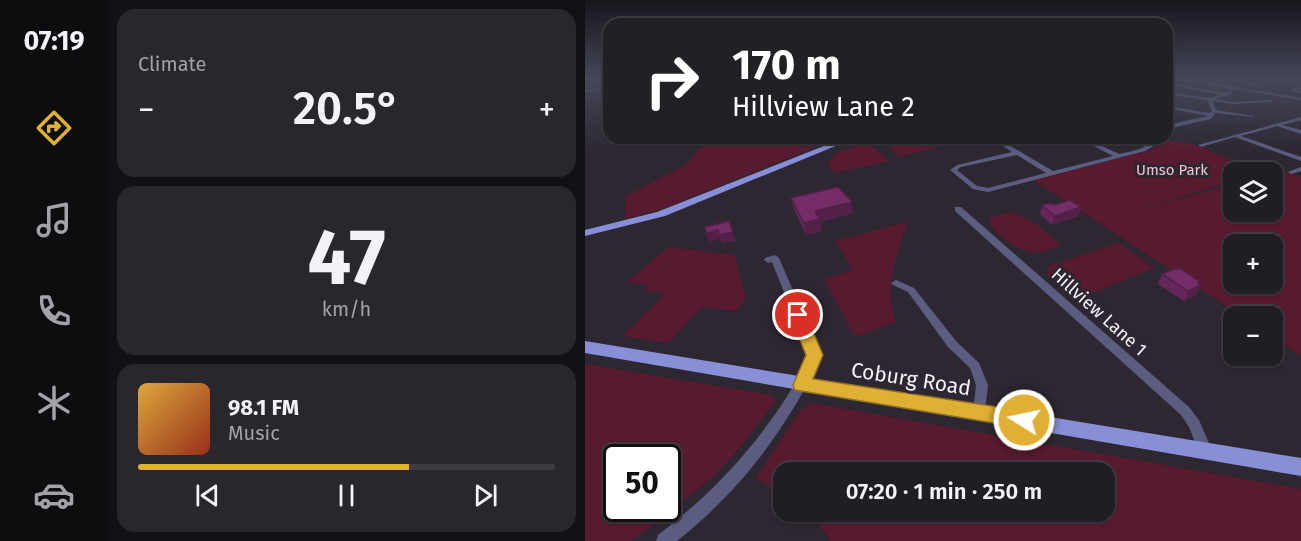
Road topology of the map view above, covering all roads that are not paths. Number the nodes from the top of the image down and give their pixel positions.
1 (1211, 103) edge
2 (1237, 103) edge
3 (1252, 103) edge
4 (1173, 108) edge
5 (1213, 113) junction
6 (1253, 116) dead end
7 (1301, 118) edge
8 (1173, 123) edge
9 (1177, 125) junction
10 (1278, 125) junction
11 (1173, 126) edge
12 (1301, 132) edge
13 (1236, 136) junction
14 (836, 144) edge
15 (1003, 144) edge
16 (1093, 144) edge
17 (1151, 144) edge
18 (1201, 146) dead end
19 (1017, 153) junction
20 (1118, 156) junction
21 (1301, 159) edge
22 (1300, 169) edge
23 (1291, 172) dead end
24 (1051, 173) junction
25 (958, 209) dead end
26 (585, 233) edge
27 (768, 260) dead end
28 (896, 283) dead end
29 (585, 347) edge
30 (802, 385) junction
31 (979, 412) junction
32 (1205, 450) junction
33 (1301, 467) edge
34 (664, 541) edge

1 - 5 street
2 - 3 street
4 - 5 street
5 - 6 street
5 - 9 street
7 - 10 street
8 - 9 street
9 - 11 street
10 - 12 street
10 - 13 street
13 - 18 street
13 - 21 street
14 - 26 main road
15 - 19 street
16 - 20 street
17 - 20 street
19 - 24 street
19 - 24 street
20 - 24 street
22 - 23 street
25 - 32 street, Hillview Lane 1
27 - 30 street
28 - 31 street
29 - 30 main road, Coburg Road
30 - 31 main road, Coburg Road
30 - 34 street
31 - 32 main road, Coburg Road
32 - 33 main road, Coburg Road

